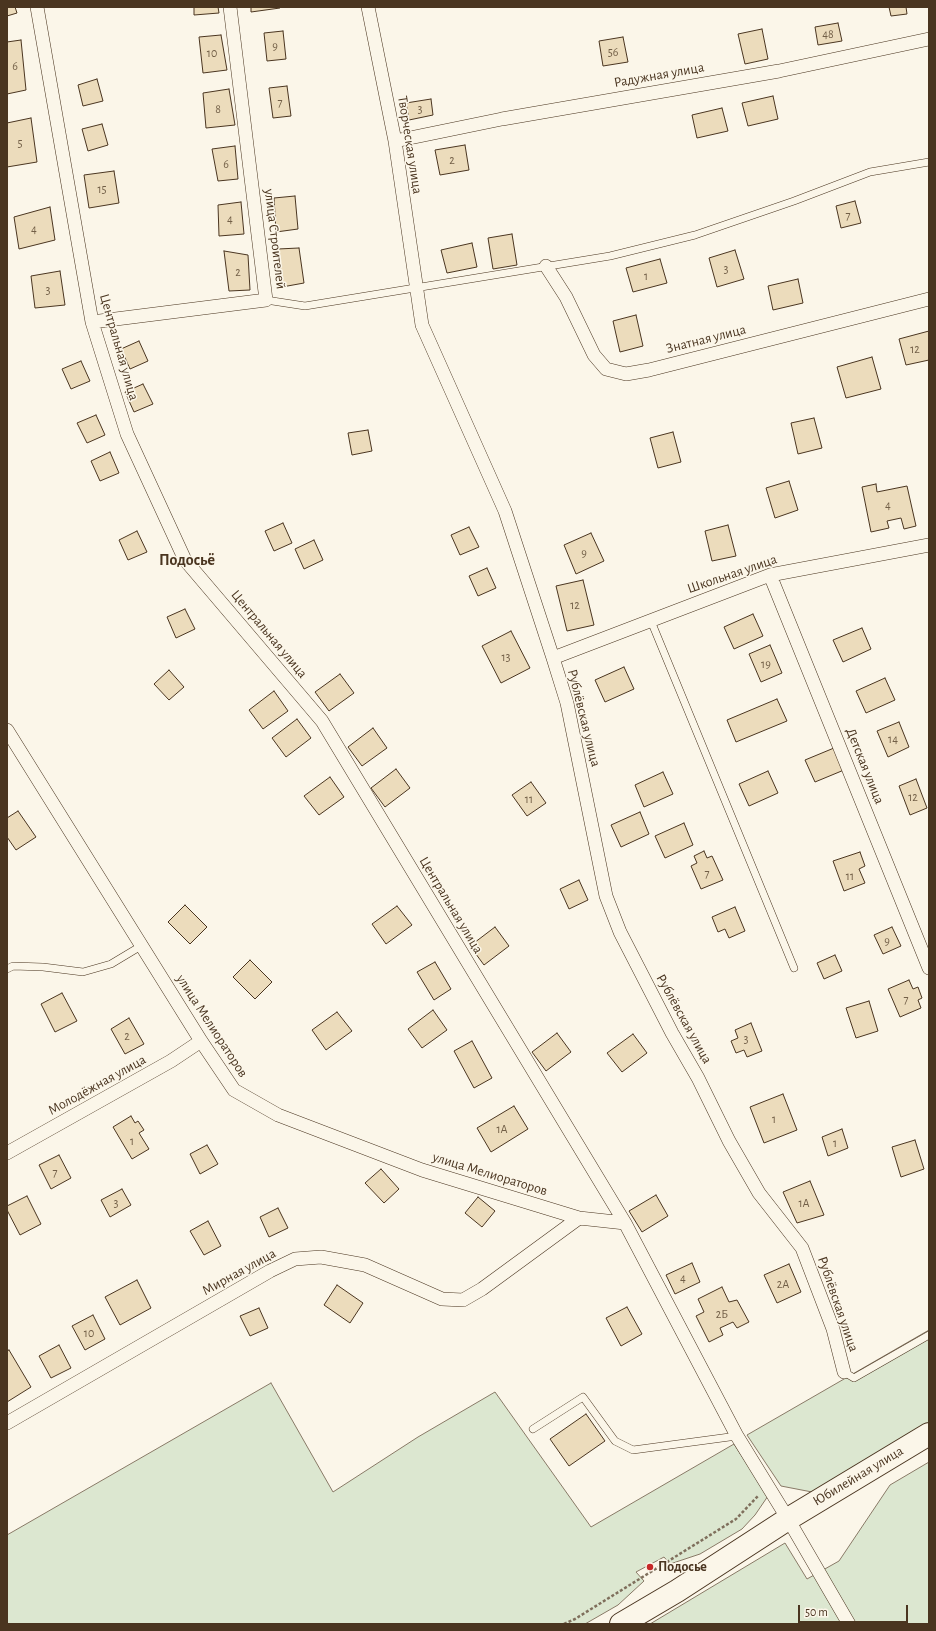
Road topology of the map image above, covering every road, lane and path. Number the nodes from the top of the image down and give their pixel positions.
1 (36, 7) edge
2 (230, 7) edge
3 (368, 7) edge
4 (929, 39) edge
5 (395, 141) junction
6 (929, 162) edge
7 (546, 266) junction
8 (416, 288) junction
9 (929, 299) edge
10 (266, 300) junction
11 (92, 322) junction
12 (929, 545) edge
13 (770, 575) junction
14 (651, 621) junction
15 (553, 658) junction
16 (7, 730) edge
17 (141, 946) junction
18 (794, 968) dead end
19 (929, 968) edge
20 (7, 969) edge
21 (201, 1041) junction
22 (7, 1153) edge
23 (579, 1218) junction
24 (625, 1224) junction
25 (929, 1335) edge
26 (844, 1372) joint
27 (7, 1423) edge
28 (533, 1429) dead end
29 (929, 1434) edge
30 (737, 1436) junction
31 (767, 1487) junction
32 (788, 1519) junction
33 (564, 1624) edge
34 (621, 1624) edge
35 (850, 1624) edge

1 - 11 street, Центральная улица
2 - 10 street, улица Строителей
3 - 5 street, Творческая улица
4 - 5 street, Радужная улица
5 - 8 street, Творческая улица
6 - 7 lane
7 - 8 lane
7 - 9 street, Знатная улица
8 - 10 lane
8 - 15 street, Творческая улица
10 - 11 street, улица Строителей
11 - 24 street, Центральная улица
12 - 13 street, Школьная улица
13 - 14 street, Школьная улица
13 - 19 street, Детская улица
14 - 15 street, Школьная улица
14 - 18 lane
15 - 26 street, Рублёвская улица
16 - 17 street, улица Мелиораторов
17 - 20 lane
17 - 21 street, улица Мелиораторов
21 - 22 street, Молодёжная улица
21 - 23 street, улица Мелиораторов
23 - 24 street, улица Мелиораторов
23 - 27 street, Мирная улица
24 - 30 street, Центральная улица
25 - 26 lane
28 - 30 lane
29 - 32 highway, Юбилейная улица
30 - 31 street, Центральная улица
31 - 32 street, Центральная улица
31 - 33 path
32 - 34 highway, Юбилейная улица
32 - 35 street, Центральная улица

